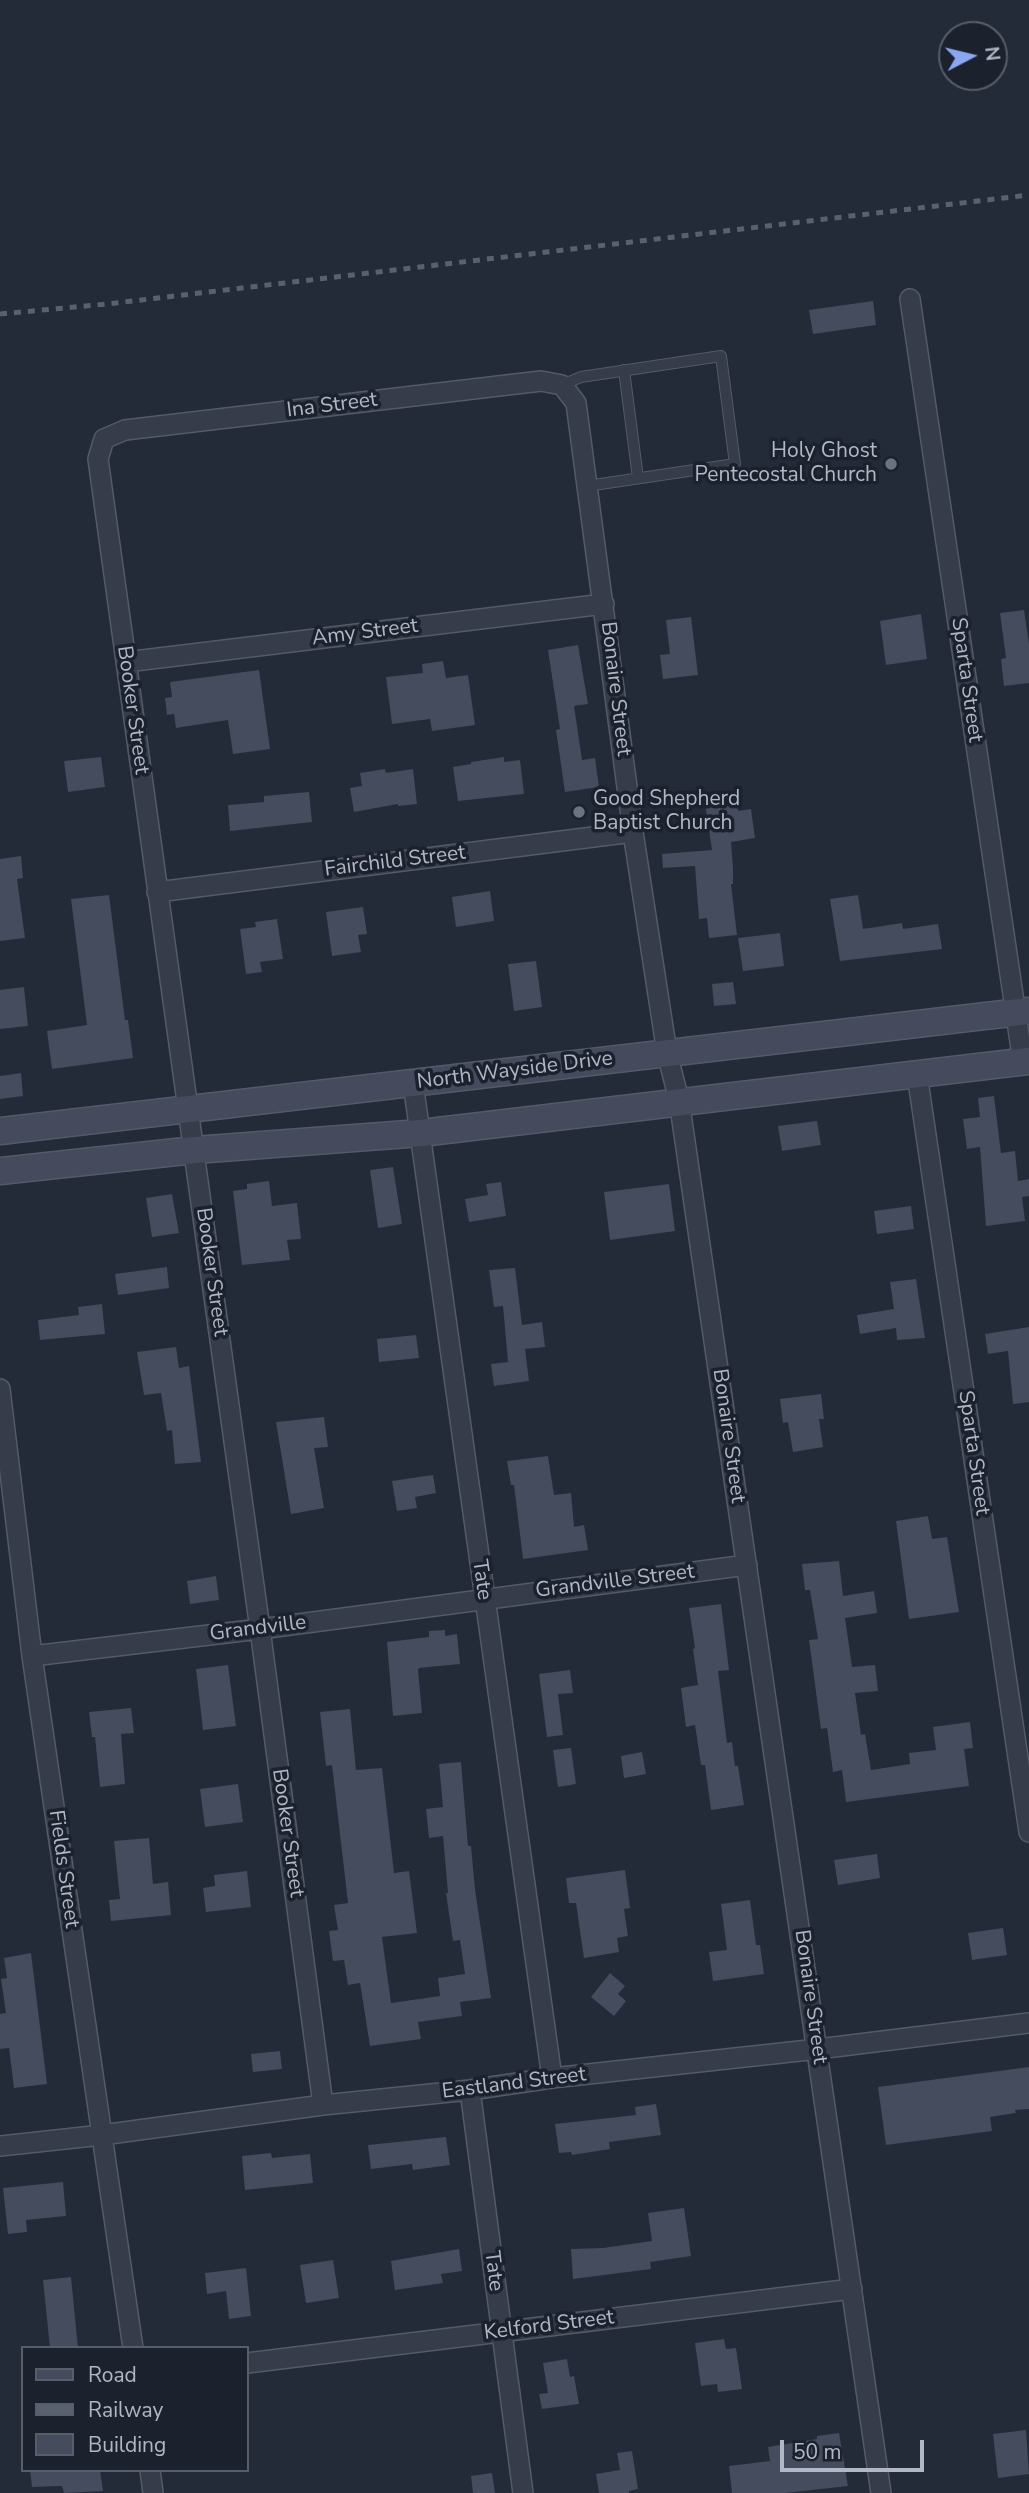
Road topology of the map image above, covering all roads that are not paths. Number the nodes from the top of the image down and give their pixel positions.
1 (910, 299) dead end
2 (624, 370) junction
3 (562, 385) junction
4 (104, 439) joint
5 (638, 478) junction
6 (587, 486) junction
7 (604, 604) junction
8 (126, 662) junction
9 (633, 832) junction
10 (157, 892) junction
11 (1022, 1012) edge
12 (667, 1054) junction
13 (1026, 1061) edge
14 (917, 1074) junction
15 (413, 1083) junction
16 (679, 1100) junction
17 (188, 1109) junction
18 (0, 1131) edge
19 (421, 1133) junction
20 (195, 1150) junction
21 (0, 1171) edge
22 (0, 1388) edge
23 (747, 1565) junction
24 (484, 1599) junction
25 (260, 1629) junction
26 (32, 1656) junction
27 (1029, 1832) edge
28 (1029, 2023) edge
29 (818, 2049) junction
30 (552, 2078) junction
31 (470, 2091) junction
32 (323, 2105) junction
33 (102, 2135) junction
34 (0, 2146) edge
35 (852, 2289) junction
36 (501, 2332) junction
37 (133, 2346) edge
38 (248, 2363) edge
39 (150, 2472) edge
40 (153, 2493) edge
41 (523, 2493) edge
42 (881, 2493) edge

1 - 11 street, Sparta Street
2 - 3 lane
2 - 5 lane
2 - 5 lane
3 - 4 street, Ina Street
3 - 6 street, Bonaire Street
4 - 8 street, Booker Street
5 - 6 lane
6 - 7 street, Bonaire Street
7 - 8 street, Amy Street
7 - 9 street, Bonaire Street
8 - 10 street, Booker Street
9 - 10 street, Fairchild Street
9 - 12 street, Bonaire Street
10 - 17 street, Booker Street
11 - 12 main road, North Wayside Drive
11 - 13 street, Sparta Street
12 - 15 main road, North Wayside Drive
12 - 16 street, Bonaire Street
13 - 14 main road
14 - 16 main road
14 - 27 street, Sparta Street
15 - 17 main road, North Wayside Drive
15 - 19 street, Tate
16 - 19 main road
16 - 23 street, Bonaire Street
17 - 18 main road, North Wayside Drive
17 - 20 street, Booker Street
19 - 20 main road
19 - 24 street, Tate
20 - 21 main road
20 - 25 street, Booker Street
22 - 26 street, Fields Street
23 - 24 street, Grandville Street
23 - 29 street, Bonaire Street
24 - 25 street, Grandville
24 - 30 street, Tate
25 - 26 street, Grandville
25 - 32 street, Booker Street
26 - 33 street, Fields Street
28 - 29 street, Eastland Street
29 - 30 street, Eastland Street
29 - 35 street, Bonaire Street
30 - 31 street, Eastland Street
31 - 32 street, Eastland Street
31 - 36 street, Tate
32 - 33 street, Eastland Street
33 - 34 street, Eastland Street
33 - 37 street, Fields Street
35 - 36 street, Kelford Street
35 - 42 street, Bonaire Street
36 - 38 street, Kelford Street
36 - 41 street, Tate
39 - 40 street

